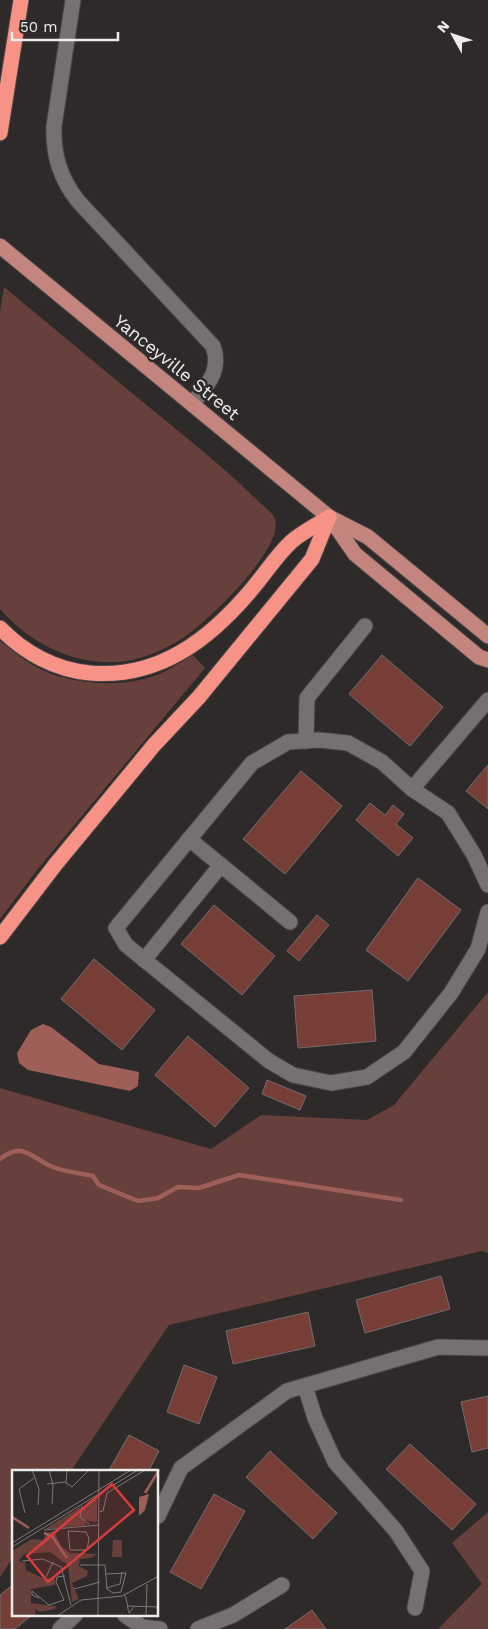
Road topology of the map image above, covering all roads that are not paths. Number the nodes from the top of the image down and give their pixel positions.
1 (20, 0) edge
2 (73, 0) edge
3 (0, 133) edge
4 (5, 250) edge
5 (192, 404) junction
6 (329, 517) junction
7 (365, 626) dead end
8 (0, 628) edge
9 (488, 636) edge
10 (488, 660) edge
11 (488, 700) edge
12 (306, 741) junction
13 (412, 789) junction
14 (189, 839) junction
15 (220, 865) junction
16 (488, 885) edge
17 (488, 912) edge
18 (290, 922) dead end
19 (0, 938) edge
20 (144, 960) junction
21 (488, 1348) edge
22 (305, 1386) junction
23 (159, 1514) edge
24 (282, 1585) dead end
25 (414, 1608) dead end
26 (74, 1616) edge
27 (126, 1616) edge
28 (60, 1629) edge
29 (160, 1629) edge
30 (198, 1629) edge

1 - 3 highway
2 - 5 lane
4 - 5 main road, Yanceyville Street
5 - 6 main road, Yanceyville Street
6 - 8 highway
6 - 9 main road, Yanceyville Street
6 - 10 main road, Yanceyville Street
6 - 19 highway
7 - 12 lane
11 - 13 lane
12 - 13 lane
12 - 14 lane
13 - 16 lane
14 - 15 lane
14 - 20 lane
15 - 18 lane
15 - 20 lane
17 - 20 lane
21 - 22 lane
22 - 23 lane
22 - 25 lane
24 - 30 lane
26 - 28 lane
27 - 29 lane

